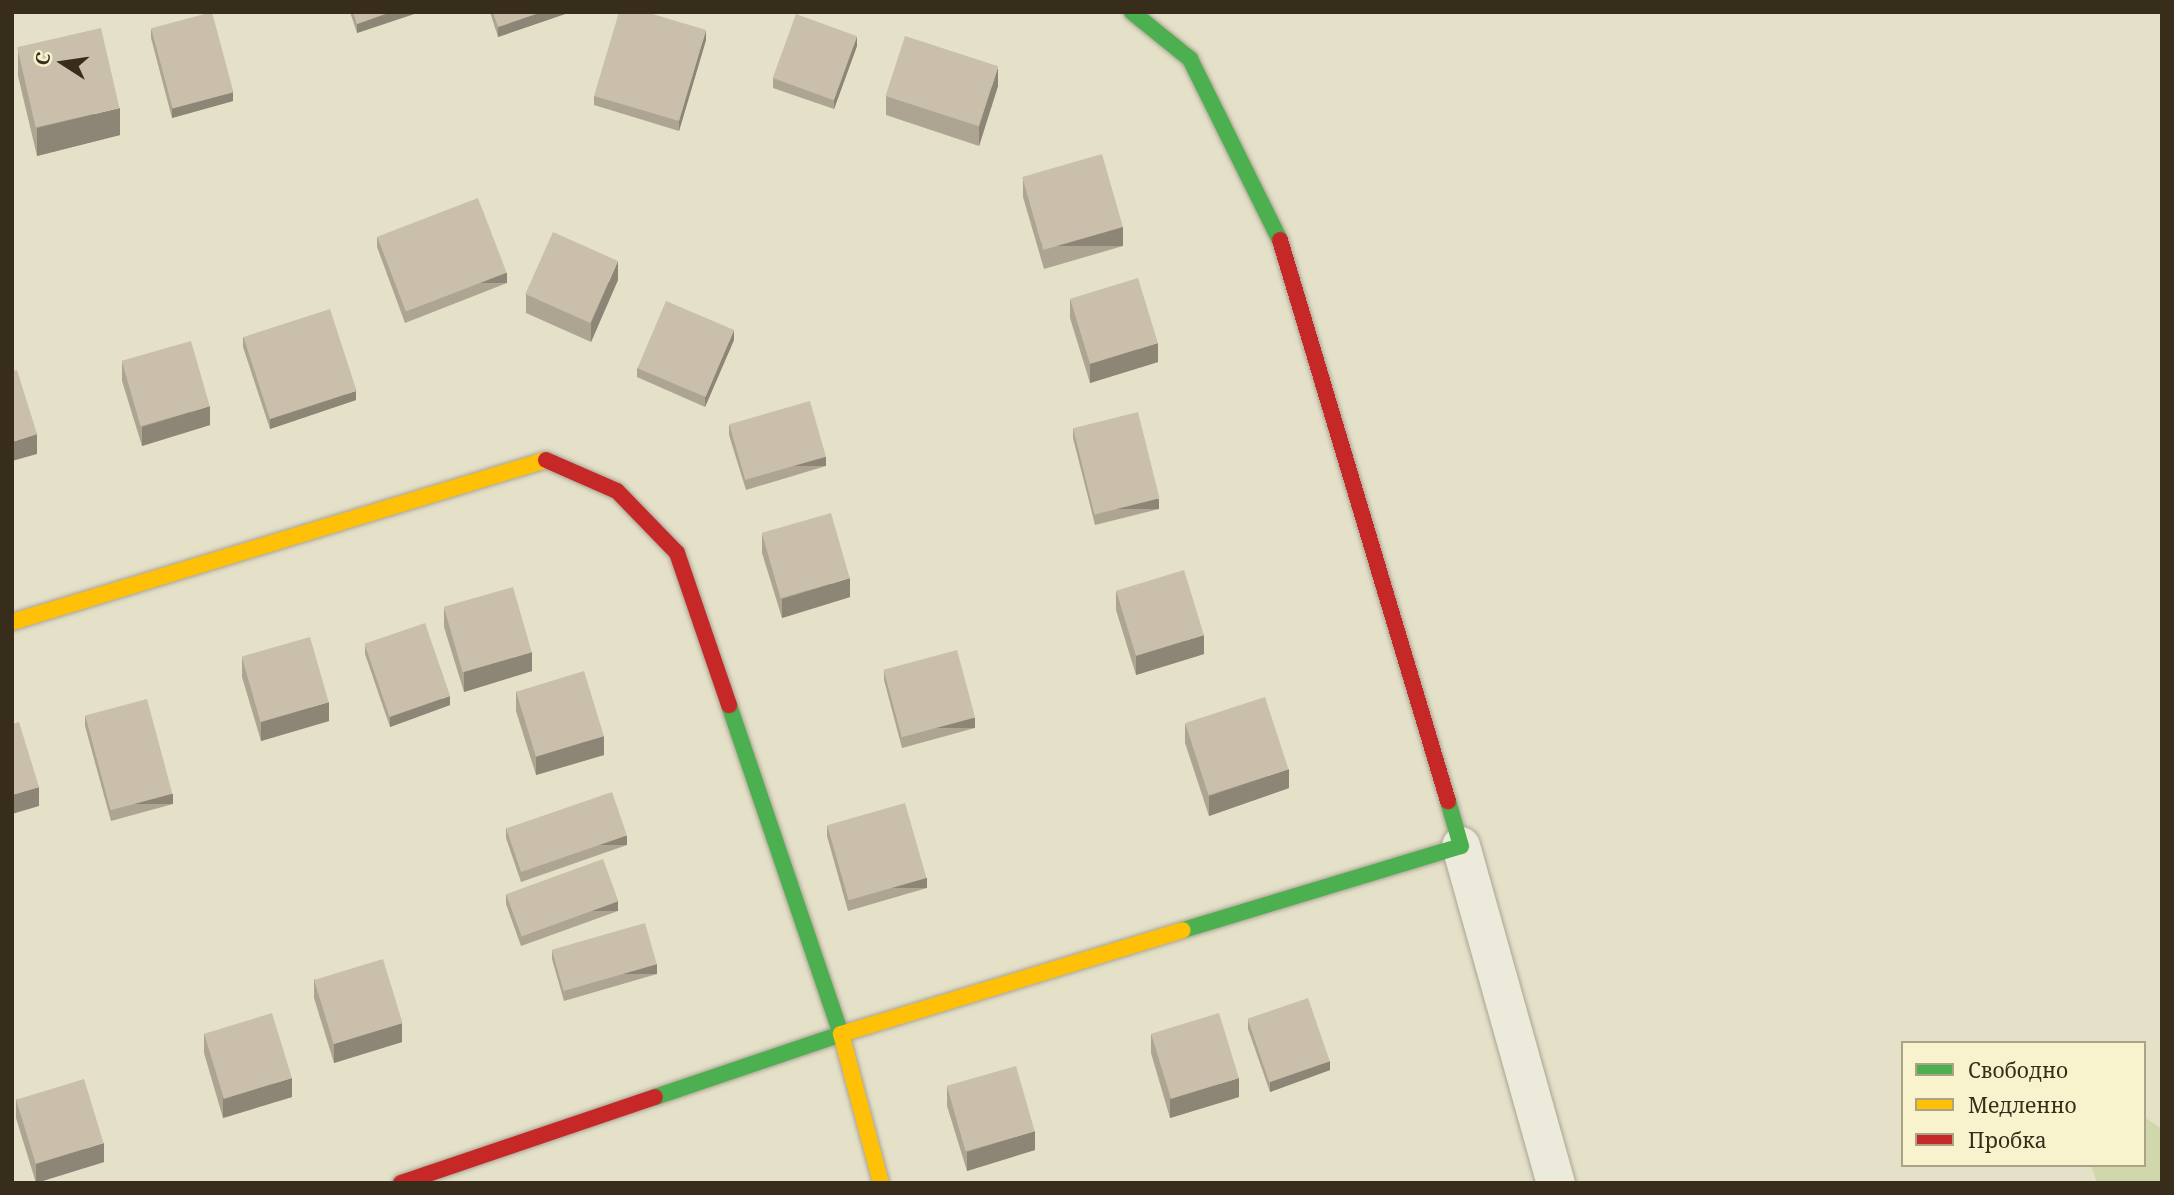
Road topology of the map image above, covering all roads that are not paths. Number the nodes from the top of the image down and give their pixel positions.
1 (1132, 12) edge
2 (12, 622) edge
3 (1461, 846) junction
4 (841, 1034) junction
5 (401, 1183) edge
6 (881, 1183) edge
7 (1556, 1183) edge

1 - 3 street
2 - 4 street
3 - 4 street
3 - 7 street
4 - 5 street
4 - 6 street

